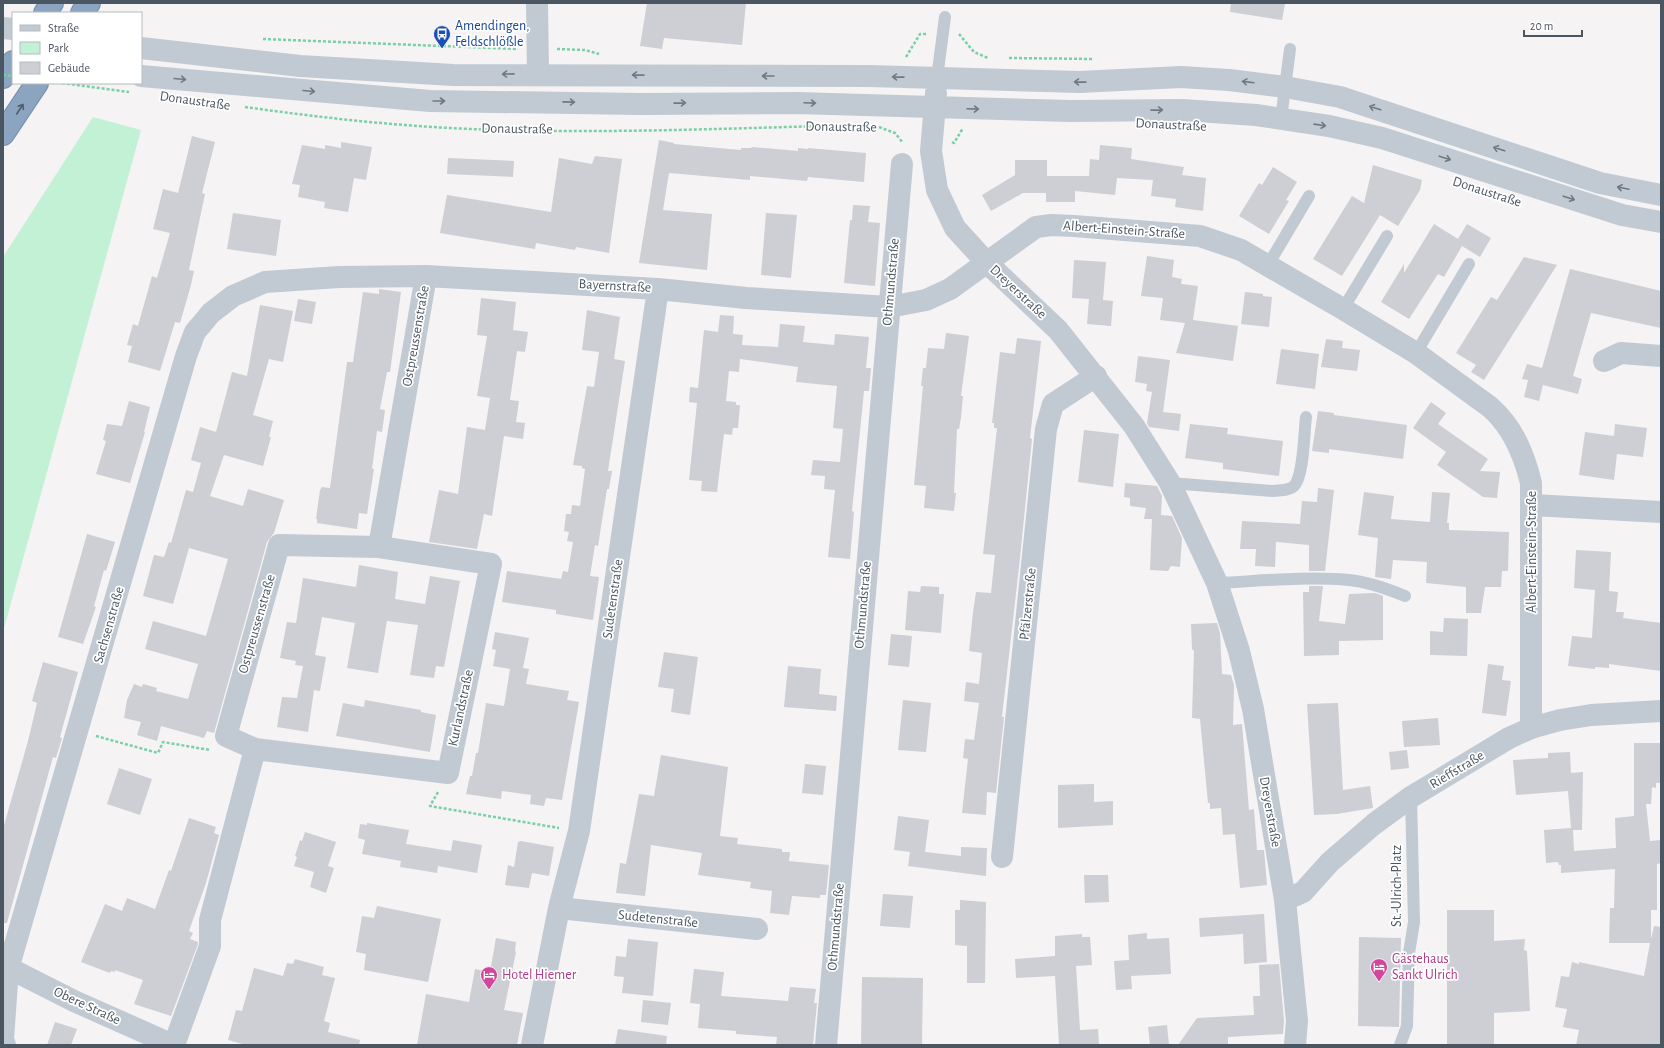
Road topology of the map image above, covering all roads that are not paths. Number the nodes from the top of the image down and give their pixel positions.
1 (52, 3) edge
2 (89, 3) edge
3 (537, 3) edge
4 (46, 12) edge
5 (83, 12) edge
6 (945, 17) dead end
7 (142, 48) edge
8 (1290, 50) dead end
9 (12, 62) edge
10 (538, 74) junction
11 (3, 76) edge
12 (937, 78) junction
13 (36, 84) edge
14 (136, 84) edge
15 (1285, 87) junction
16 (934, 108) junction
17 (1281, 119) junction
18 (3, 134) edge
19 (902, 164) dead end
20 (1661, 195) edge
21 (1310, 196) dead end
22 (1661, 222) edge
23 (1387, 236) dead end
24 (986, 262) junction
25 (1469, 264) dead end
26 (1268, 265) junction
27 (426, 276) junction
28 (658, 289) junction
29 (233, 296) joint
30 (889, 307) junction
31 (1343, 309) junction
32 (1416, 353) junction
33 (1661, 356) edge
34 (1604, 361) dead end
35 (1096, 376) junction
36 (1306, 417) dead end
37 (1170, 483) junction
38 (1532, 505) junction
39 (1661, 512) edge
40 (380, 547) junction
41 (1217, 583) junction
42 (1405, 596) dead end
43 (1661, 711) edge
44 (1531, 728) junction
45 (255, 749) junction
46 (1411, 797) junction
47 (1002, 857) dead end
48 (1285, 900) junction
49 (559, 908) junction
50 (757, 929) dead end
51 (6, 967) edge
52 (5, 1045) edge
53 (173, 1045) edge
54 (532, 1045) edge
55 (826, 1045) edge
56 (1295, 1045) edge
57 (1400, 1045) edge

1 - 4 highway
2 - 5 highway
3 - 10 street
6 - 12 lane
10 -> 7 street
8 - 15 lane
9 - 11 highway
12 -> 10 street
15 -> 12 street
12 - 16 street, Dreyerstraße
18 -> 13 highway
14 -> 16 street, Donaustraße
15 - 17 lane
20 -> 15 street
16 -> 17 street, Donaustraße
16 - 24 street, Dreyerstraße
17 -> 22 street, Donaustraße
19 - 30 street, Othmundstraße
21 - 26 lane
23 - 31 lane
24 - 26 street, Albert-Einstein-Straße
24 - 30 street, Bayernstraße
24 - 35 street, Dreyerstraße
25 - 32 lane
26 - 31 street, Albert-Einstein-Straße
27 - 28 street, Bayernstraße
27 - 29 street, Bayernstraße
27 - 40 street, Ostpreussenstraße
28 - 30 street, Bayernstraße
28 - 49 street, Sudetenstraße
29 - 51 street, Sachsenstraße
30 - 55 street, Othmundstraße
31 - 32 street, Albert-Einstein-Straße
32 - 38 street, Albert-Einstein-Straße
33 - 34 street
35 - 37 street, Dreyerstraße
35 - 47 street, Pfälzerstraße
36 - 37 lane
37 - 41 street, Dreyerstraße
38 - 39 street
38 - 44 street, Albert-Einstein-Straße
40 - 45 street, Ostpreussenstraße
40 - 45 street, Kurlandstraße
41 - 42 lane
41 - 48 street, Dreyerstraße
43 - 44 street, Rieffstraße
44 - 46 street, Rieffstraße
45 - 53 street
46 - 48 street, Rieffstraße
46 - 57 lane, St.-Ulrich-Platz
48 - 56 street, Dreyerstraße
49 - 50 street, Sudetenstraße
49 - 54 street, Sudetenstraße
51 - 52 street, Sachsenstraße
51 - 53 street, Obere Straße

